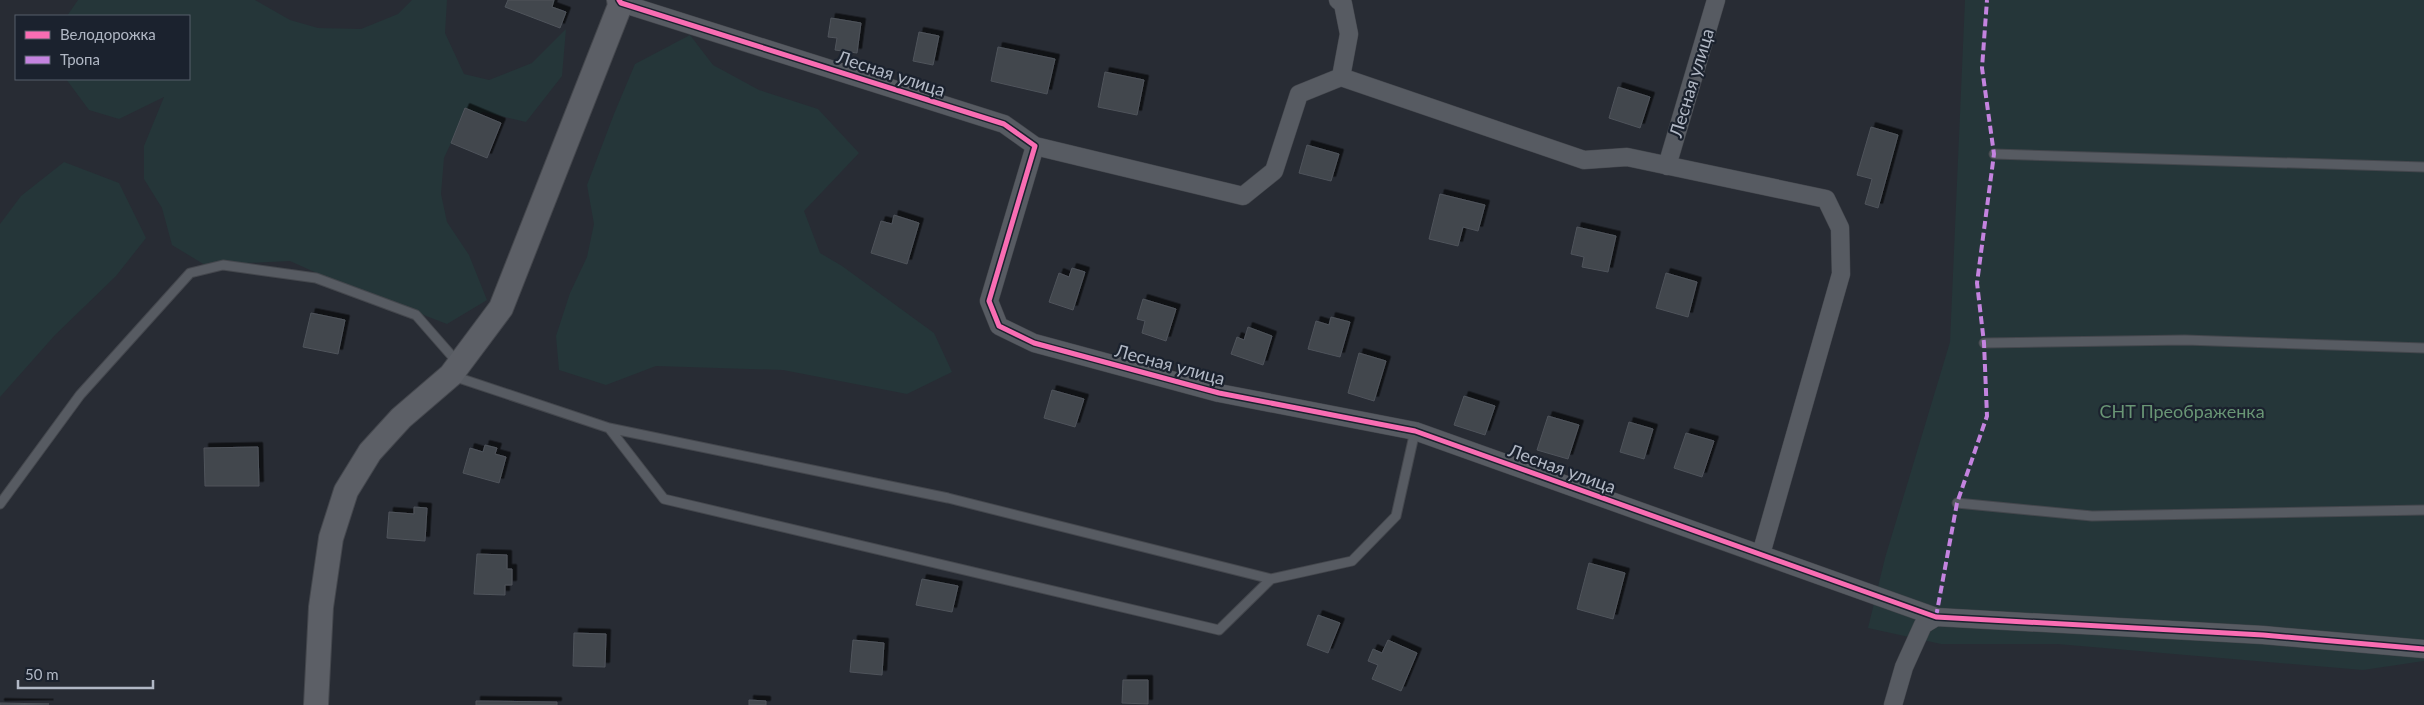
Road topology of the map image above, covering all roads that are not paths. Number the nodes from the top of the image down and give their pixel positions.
1 (1338, 0) edge
2 (1716, 0) edge
3 (621, 1) edge
4 (1341, 77) junction
5 (1035, 146) junction
6 (1994, 154) dead end
7 (1667, 166) junction
8 (2424, 167) edge
9 (1984, 344) dead end
10 (2424, 348) edge
11 (455, 369) junction
12 (609, 428) junction
13 (1415, 431) junction
14 (1957, 503) dead end
15 (0, 504) edge
16 (2424, 510) edge
17 (1761, 554) junction
18 (1271, 579) junction
19 (1936, 617) junction
20 (2424, 649) edge
21 (316, 705) edge
22 (1893, 705) edge

1 - 4 street
2 - 7 street, Лесная улица
3 - 5 street, Лесная улица
3 - 11 street
4 - 5 street, Лесная улица
4 - 7 street
5 - 13 street, Лесная улица
6 - 8 lane
7 - 17 street
9 - 10 lane
11 - 12 lane
11 - 15 lane
11 - 21 street
12 - 18 lane
12 - 18 lane
13 - 17 street, Лесная улица
13 - 18 lane
14 - 16 lane
17 - 19 street, Лесная улица
19 - 20 street, Лесная улица
19 - 22 street

